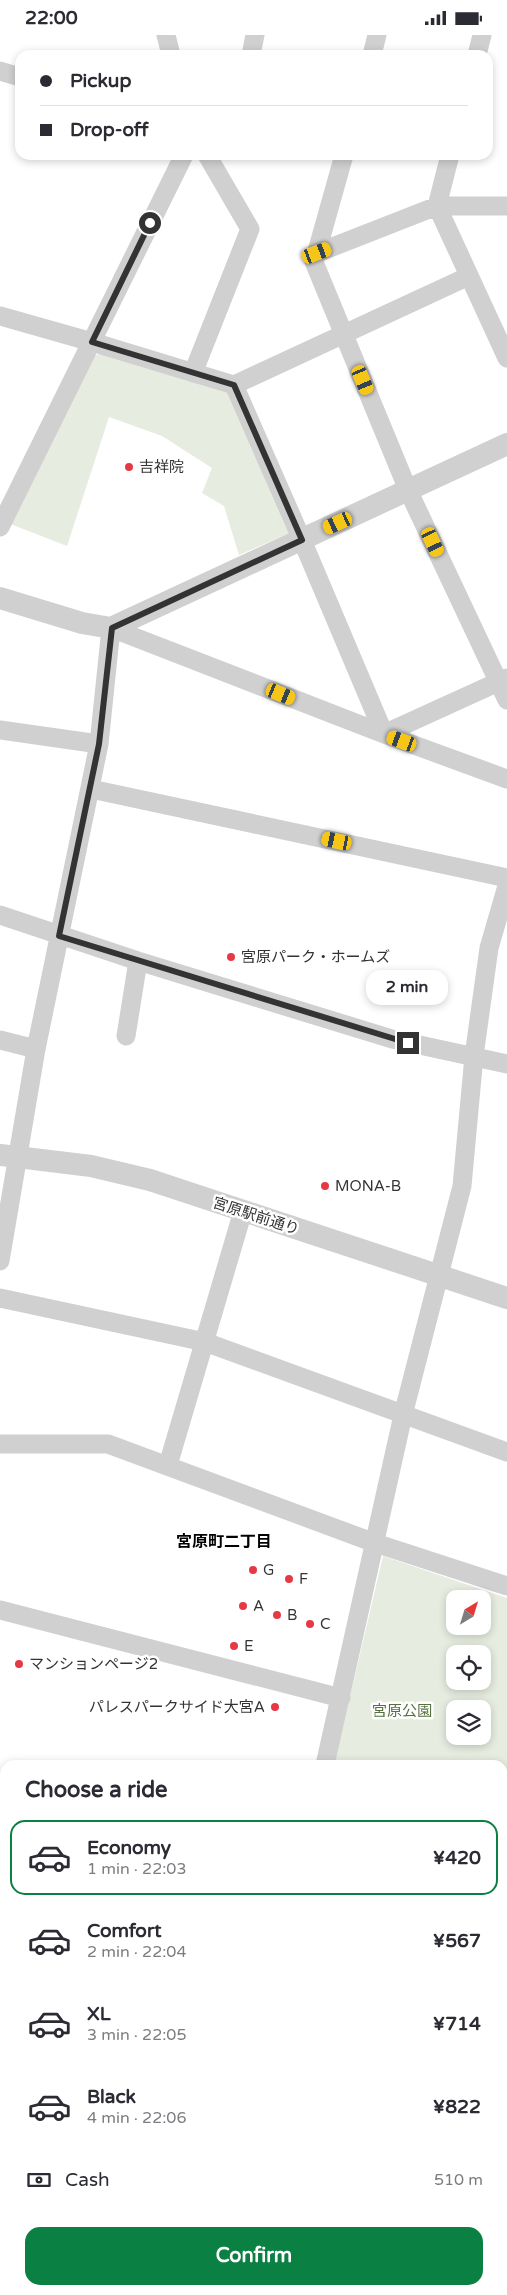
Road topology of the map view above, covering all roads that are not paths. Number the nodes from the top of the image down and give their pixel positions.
1 (166, 35) edge
2 (254, 35) edge
3 (377, 35) edge
4 (482, 35) edge
5 (170, 50) edge
6 (252, 50) edge
7 (373, 50) edge
8 (478, 50) edge
9 (0, 71) edge
10 (15, 76) edge
11 (182, 160) edge
12 (210, 160) edge
13 (343, 160) edge
14 (449, 160) edge
15 (437, 206) junction
16 (507, 206) edge
17 (317, 253) junction
18 (469, 276) junction
19 (0, 316) edge
20 (344, 334) junction
21 (92, 342) junction
22 (507, 358) edge
23 (193, 373) junction
24 (234, 385) junction
25 (507, 444) edge
26 (408, 490) junction
27 (9, 491) edge
28 (0, 527) edge
29 (302, 540) junction
30 (0, 598) edge
31 (112, 628) junction
32 (503, 680) edge
33 (507, 700) edge
34 (0, 730) edge
35 (384, 734) junction
36 (99, 744) junction
37 (507, 779) edge
38 (91, 789) junction
39 (507, 878) edge
40 (507, 886) edge
41 (0, 915) edge
42 (59, 936) junction
43 (138, 961) junction
44 (126, 1035) dead end
45 (0, 1040) edge
46 (36, 1049) junction
47 (474, 1056) junction
48 (507, 1064) edge
49 (8, 1156) edge
50 (243, 1211) junction
51 (0, 1261) edge
52 (440, 1276) junction
53 (0, 1298) edge
54 (507, 1298) edge
55 (205, 1342) junction
56 (403, 1415) junction
57 (0, 1444) edge
58 (507, 1452) edge
59 (168, 1465) junction
60 (375, 1543) junction
61 (507, 1586) edge
62 (0, 1610) edge
63 (341, 1698) junction
64 (326, 1760) edge

1 - 5 street
2 - 6 street
3 - 7 street
4 - 8 street
9 - 10 street
11 - 21 street
12 - 23 street
13 - 17 street
14 - 15 street
15 - 16 street
15 - 17 street
15 - 18 street
17 - 20 street
18 - 20 street
18 - 22 street
19 - 21 street
20 - 24 street
20 - 26 street
21 - 23 street
21 - 27 street
23 - 24 street
24 - 29 street
25 - 26 street
26 - 29 street
26 - 32 street
27 - 28 street
29 - 31 street
29 - 35 street
30 - 31 street
31 - 35 street
31 - 36 street
32 - 33 street
32 - 35 street
34 - 36 street
35 - 37 street
36 - 38 street
38 - 39 street
38 - 42 street
40 - 47 street
41 - 42 street
42 - 43 street
42 - 46 street
43 - 44 street
43 - 47 street
45 - 46 street
46 - 49 street
47 - 48 street
47 - 52 street
49 - 50 street, 宮原駅前通り
49 - 51 street
50 - 52 street, 宮原駅前通り
50 - 55 street
52 - 54 street, 宮原駅前通り
52 - 56 street
53 - 55 street
55 - 56 street
55 - 59 street
56 - 58 street
56 - 60 street
57 - 59 street
59 - 60 street
60 - 61 street
60 - 63 street
62 - 63 street
63 - 64 street

